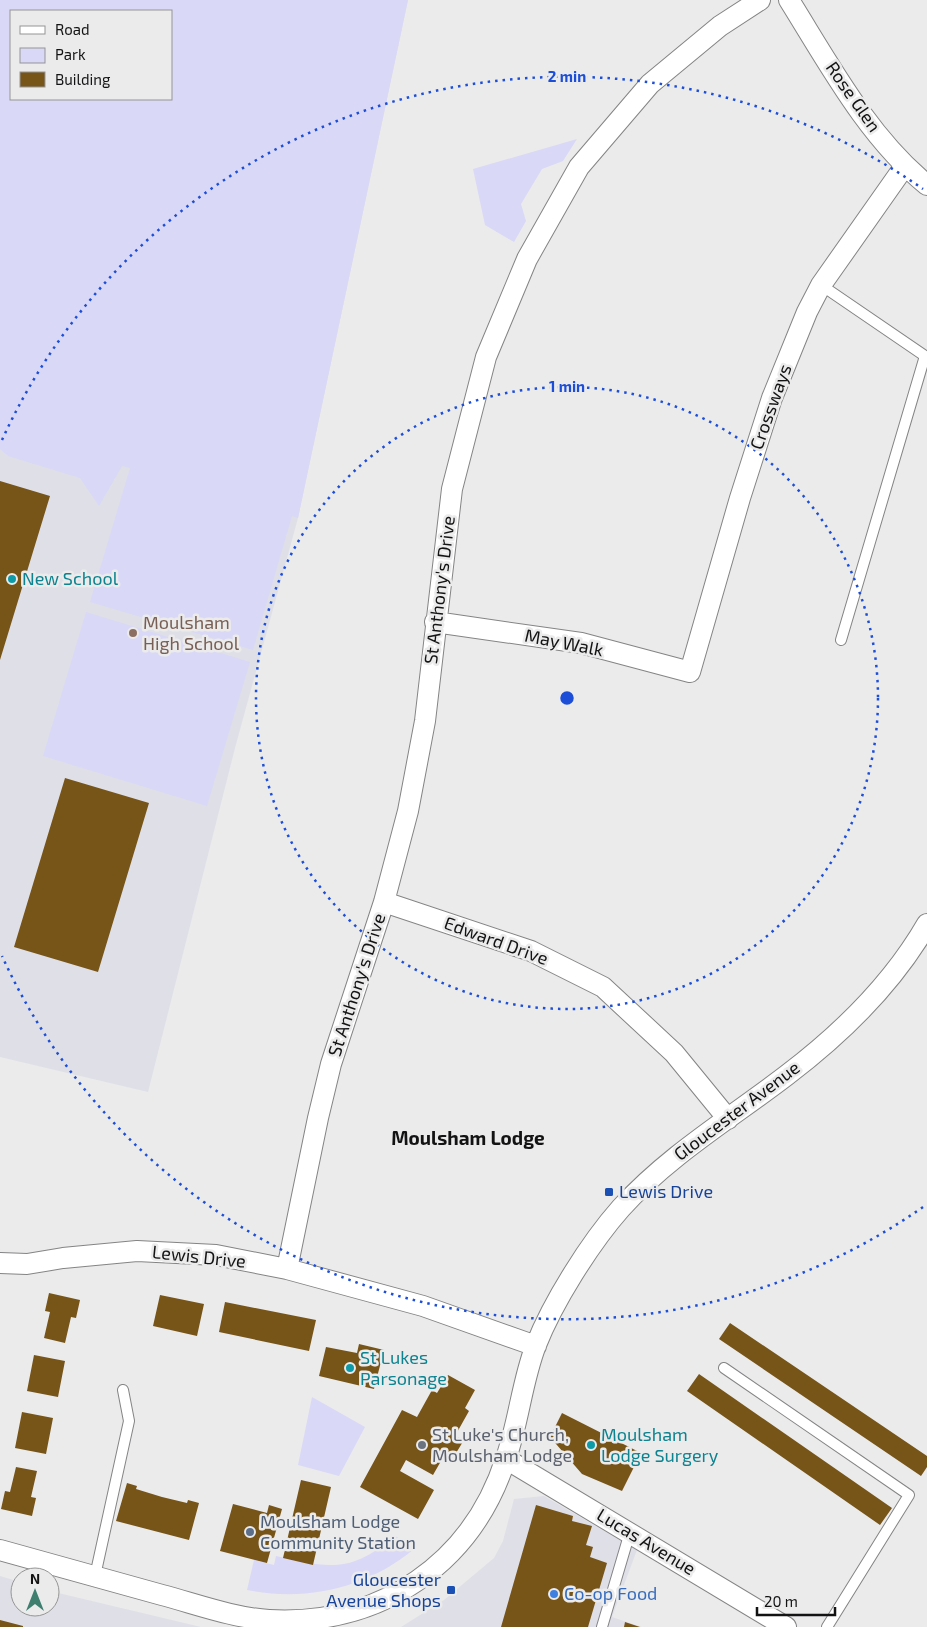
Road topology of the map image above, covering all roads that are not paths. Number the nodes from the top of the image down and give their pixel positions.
1 (760, 0) edge
2 (789, 0) edge
3 (904, 167) junction
4 (927, 185) edge
5 (821, 285) junction
6 (435, 622) junction
7 (841, 640) dead end
8 (690, 672) joint
9 (384, 902) junction
10 (927, 924) edge
11 (728, 1119) junction
12 (0, 1263) edge
13 (287, 1269) junction
14 (536, 1346) junction
15 (724, 1368) dead end
16 (123, 1390) dead end
17 (506, 1459) junction
18 (630, 1532) junction
19 (0, 1550) edge
20 (95, 1576) junction
21 (602, 1627) edge
22 (786, 1627) edge
23 (828, 1627) edge

1 - 6 street, St Anthony's Drive
2 - 3 street, Rose Glen
3 - 4 street, Rose Glen
3 - 5 street, Crossways
5 - 7 lane
5 - 8 street, Crossways
6 - 8 street, May Walk
6 - 9 street, St Anthony's Drive
9 - 11 street, Edward Drive
9 - 13 street, St Anthony's Drive
10 - 11 street, Gloucester Avenue
11 - 14 street, Gloucester Avenue
12 - 13 street, Lewis Drive
13 - 14 street, Lewis Drive
14 - 17 street, Gloucester Avenue
15 - 23 lane
16 - 20 lane
17 - 18 street, Lucas Avenue
17 - 20 street, Gloucester Avenue
18 - 21 lane
18 - 22 street, Lucas Avenue
19 - 20 street, Gloucester Avenue

